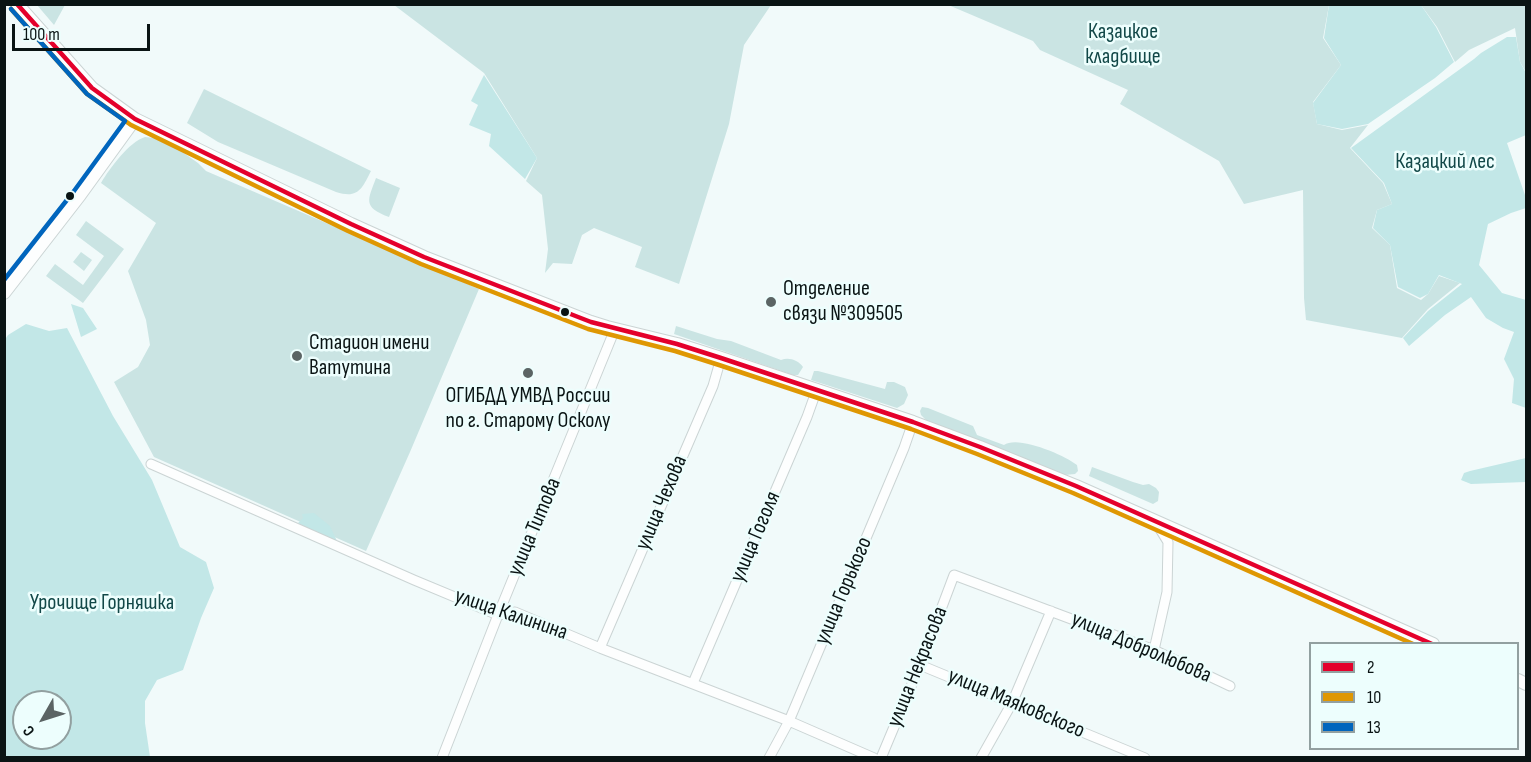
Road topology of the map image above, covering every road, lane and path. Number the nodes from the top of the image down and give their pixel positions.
1 (17, 4) edge
2 (135, 119) junction
3 (4, 293) edge
4 (615, 329) junction
5 (721, 358) junction
6 (817, 389) junction
7 (913, 422) junction
8 (151, 464) dead end
9 (1155, 521) junction
10 (954, 575) joint
11 (1051, 611) junction
12 (498, 615) junction
13 (1428, 642) edge
14 (600, 648) junction
15 (1154, 650) junction
16 (920, 665) junction
17 (693, 683) junction
18 (1230, 686) dead end
19 (1012, 703) junction
20 (789, 721) junction
21 (442, 758) edge
22 (769, 758) edge
23 (874, 758) edge
24 (881, 758) edge
25 (981, 758) edge
26 (1145, 758) edge

1 - 2 main road
2 - 3 main road
2 - 4 main road
4 - 5 main road
4 - 12 street, улица Титова
5 - 6 main road
5 - 14 street, улица Чехова
6 - 7 main road
6 - 17 street, улица Гоголя
7 - 9 main road
7 - 20 street, улица Горького
8 - 12 street, улица Калинина
9 - 13 main road
9 - 15 street
10 - 11 street, улица Добролюбова
10 - 16 street, улица Некрасова
11 - 15 street, улица Добролюбова
11 - 19 street, улица Добролюбова
12 - 14 street, улица Калинина
12 - 21 street, улица Титова
14 - 17 street, улица Калинина
15 - 18 street, улица Добролюбова
16 - 19 street, улица Маяковского
16 - 24 street, улица Некрасова
17 - 20 street, улица Калинина
19 - 25 street, улица Добролюбова
19 - 26 street, улица Маяковского
20 - 22 street, улица Горького
20 - 23 street, улица Калинина

